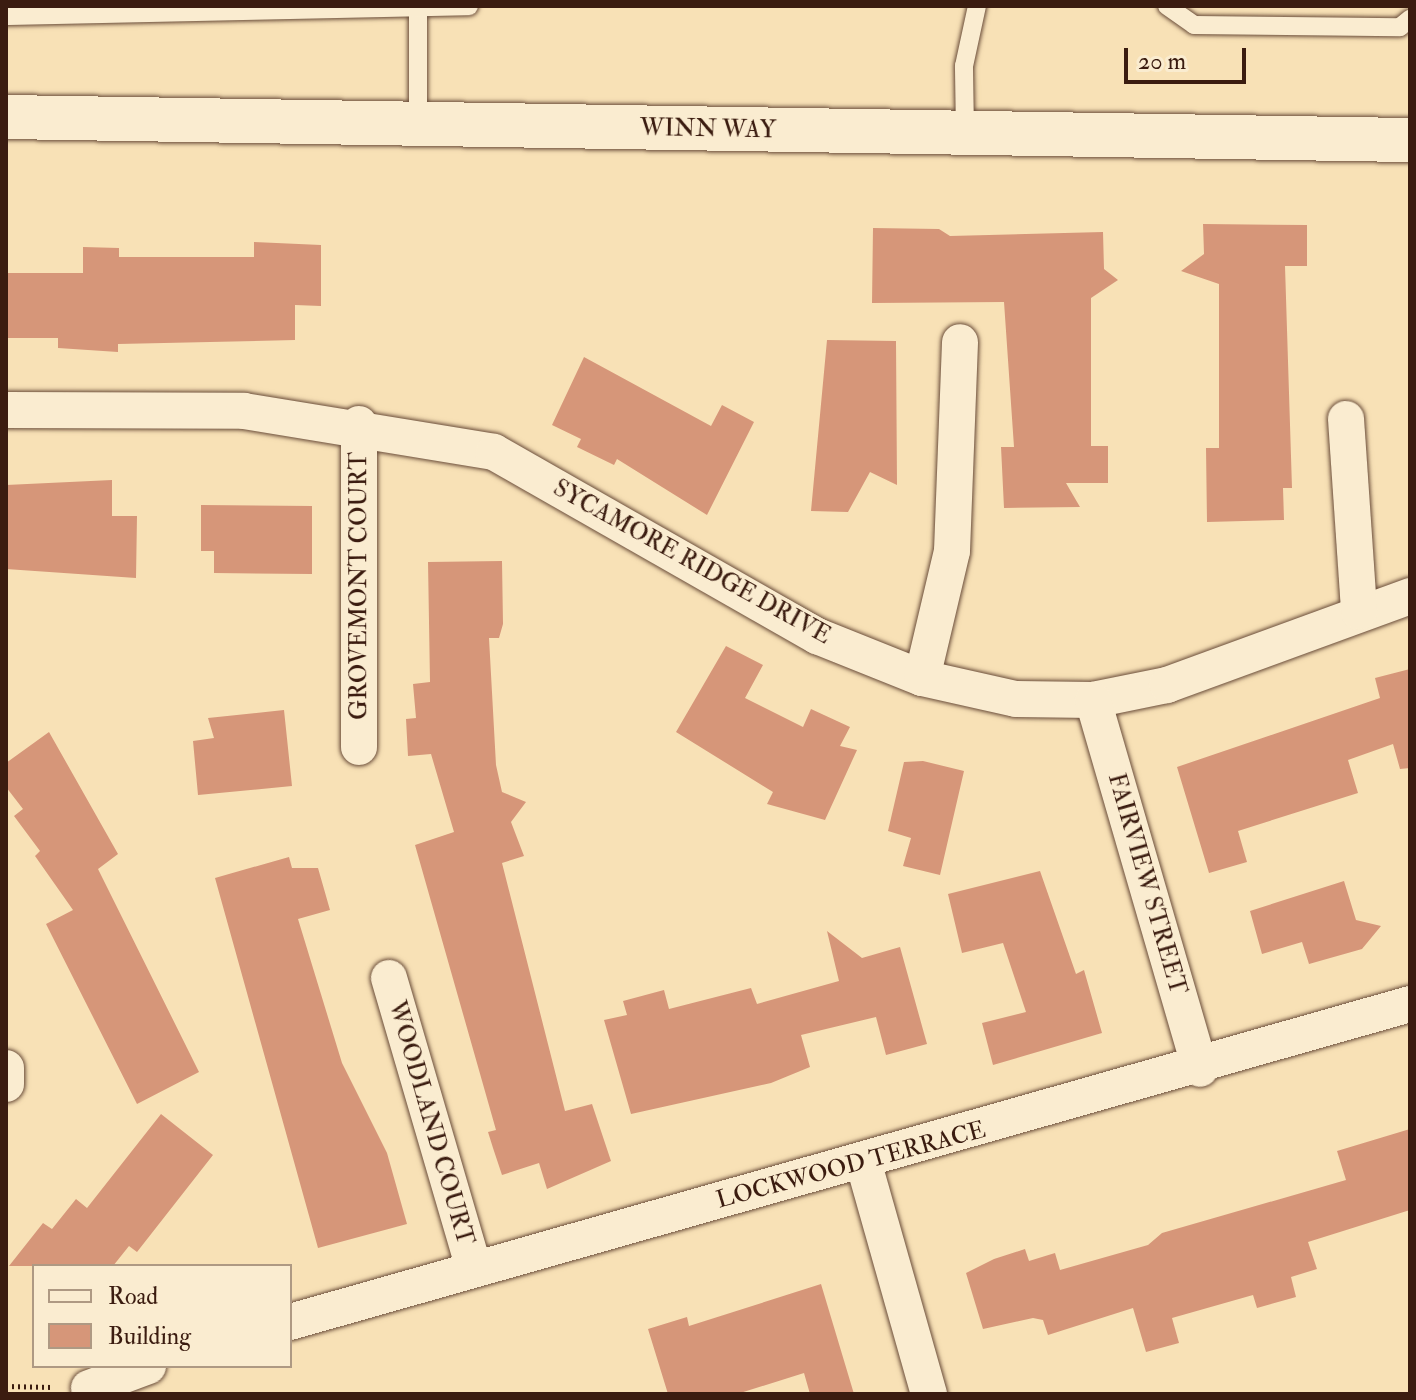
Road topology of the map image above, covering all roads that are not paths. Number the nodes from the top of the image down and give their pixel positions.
1 (469, 6) edge
2 (977, 6) edge
3 (1167, 6) edge
4 (418, 10) junction
5 (6, 16) edge
6 (1410, 19) edge
7 (6, 117) edge
8 (418, 124) junction
9 (965, 133) junction
10 (1410, 140) edge
11 (960, 342) dead end
12 (6, 410) edge
13 (1346, 419) dead end
14 (359, 424) junction
15 (1410, 596) edge
16 (1359, 612) junction
17 (922, 678) junction
18 (1093, 700) junction
19 (359, 747) dead end
20 (389, 978) dead end
21 (1410, 1004) edge
22 (6, 1068) edge
23 (1200, 1069) junction
24 (6, 1084) edge
25 (863, 1161) junction
26 (474, 1269) junction
27 (292, 1321) edge
28 (143, 1368) edge
29 (89, 1388) dead end
30 (929, 1394) edge

1 - 4 lane
2 - 9 lane
3 - 6 lane
4 - 5 lane
4 - 8 lane
7 - 8 street, WINN WAY
8 - 9 street, WINN WAY
9 - 10 street, WINN WAY
11 - 17 street
12 - 14 street, SYCAMORE RIDGE DRIVE
13 - 16 street
14 - 17 street, SYCAMORE RIDGE DRIVE
14 - 19 street, GROVEMONT COURT
15 - 16 street, SYCAMORE RIDGE DRIVE
16 - 18 street, SYCAMORE RIDGE DRIVE
17 - 18 street, SYCAMORE RIDGE DRIVE
18 - 23 street, FAIRVIEW STREET
20 - 26 street, WOODLAND COURT
21 - 23 street, LOCKWOOD TERRACE
22 - 24 street
23 - 25 street, LOCKWOOD TERRACE
25 - 26 street, LOCKWOOD TERRACE
25 - 30 street
26 - 27 street, LOCKWOOD TERRACE
28 - 29 street

